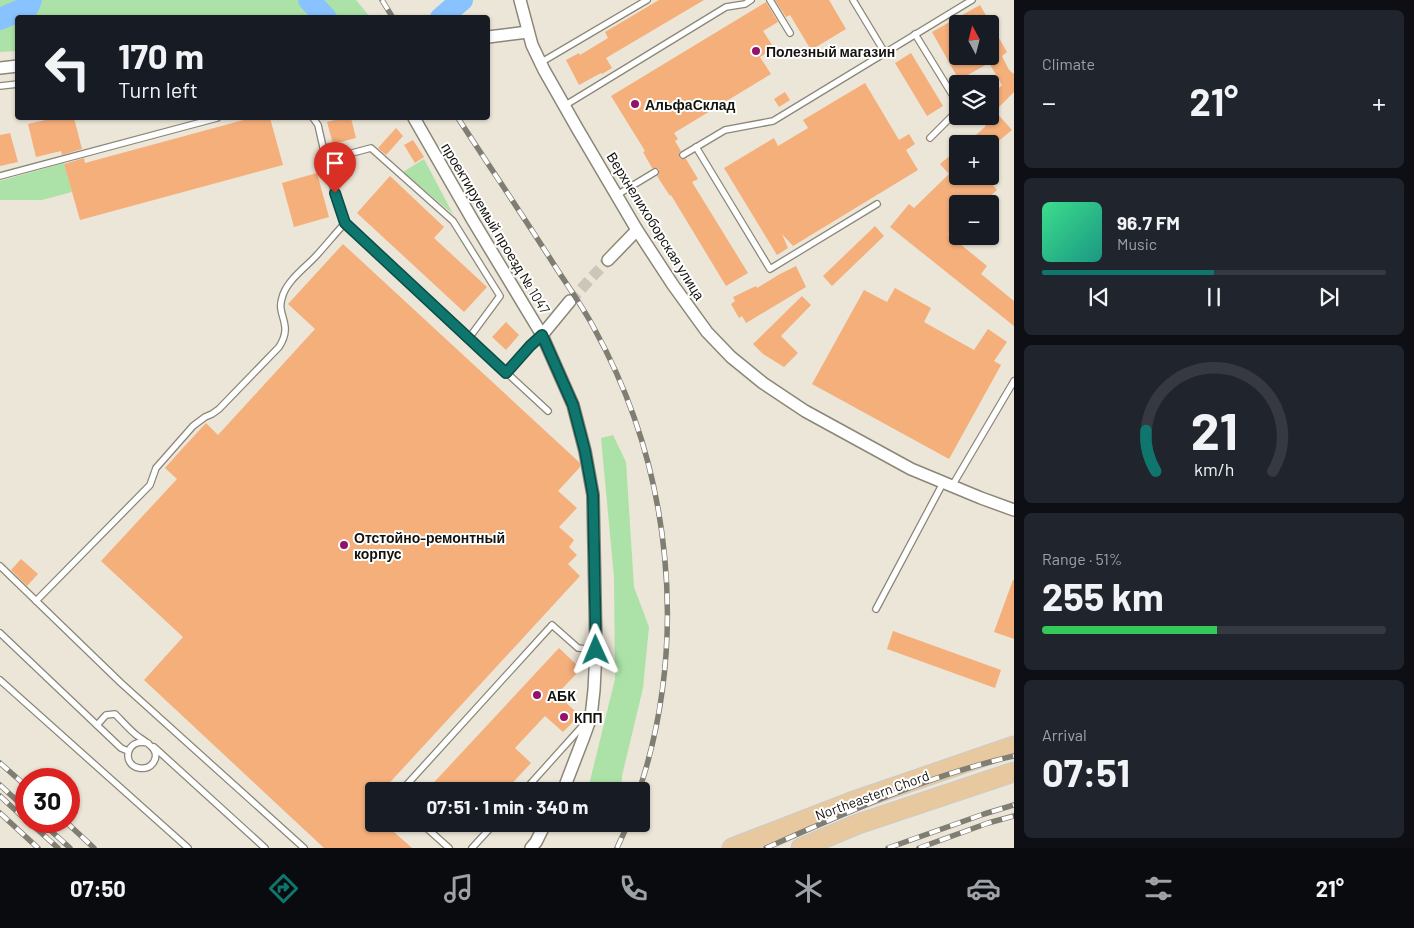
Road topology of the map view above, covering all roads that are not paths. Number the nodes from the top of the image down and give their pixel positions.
1 (520, 0) edge
2 (647, 0) edge
3 (751, 0) edge
4 (770, 0) edge
5 (853, 0) edge
6 (972, 0) edge
7 (528, 32) junction
8 (790, 33) dead end
9 (916, 34) junction
10 (490, 37) edge
11 (885, 53) junction
12 (540, 63) junction
13 (15, 66) edge
14 (0, 68) edge
15 (15, 84) edge
16 (0, 86) edge
17 (949, 89) edge
18 (564, 106) junction
19 (949, 119) edge
20 (210, 120) edge
21 (314, 120) edge
22 (415, 120) edge
23 (930, 138) dead end
24 (696, 147) junction
25 (683, 155) dead end
26 (326, 160) junction
27 (655, 172) dead end
28 (0, 176) edge
29 (617, 195) junction
30 (878, 204) dead end
31 (345, 223) junction
32 (637, 230) junction
33 (608, 260) tunnel mouth
34 (570, 301) tunnel mouth
35 (542, 335) junction
36 (469, 338) junction
37 (506, 373) junction
38 (1014, 380) edge
39 (548, 412) dead end
40 (948, 484) junction
41 (1014, 510) edge
42 (0, 566) edge
43 (36, 601) junction
44 (876, 609) dead end
45 (0, 633) edge
46 (596, 650) junction
47 (0, 680) edge
48 (591, 717) junction
49 (97, 725) junction
50 (150, 744) junction
51 (1014, 746) edge
52 (128, 751) junction
53 (1014, 772) edge
54 (409, 782) edge
55 (532, 782) edge
56 (566, 782) edge
57 (431, 832) edge
58 (487, 832) edge
59 (541, 832) edge
60 (188, 848) edge
61 (265, 848) edge
62 (304, 848) edge
63 (449, 848) edge
64 (472, 848) edge
65 (531, 848) edge
66 (732, 848) edge
67 (801, 848) edge

1 - 7 street, Верхнелихоборская улица
2 - 12 lane
3 - 18 lane
4 - 8 lane
5 - 11 lane
6 - 9 lane
7 - 10 street
7 - 12 street, Верхнелихоборская улица
9 - 11 lane
9 - 17 lane
11 - 24 lane
12 - 18 street, Верхнелихоборская улица
13 - 14 street
15 - 16 lane
18 - 29 street, Верхнелихоборская улица
19 - 23 lane
20 - 28 lane
21 - 26 lane
22 - 35 street, проектируемый проезд № 1047
24 - 25 lane
24 - 30 lane
26 - 31 lane
26 - 36 lane
27 - 29 lane
29 - 32 street, Верхнелихоборская улица
31 - 36 lane
31 - 43 lane
32 - 33 street
32 - 40 street, Верхнелихоборская улица
34 - 35 street
35 - 37 lane
35 - 46 street, проектируемый проезд № 1047
36 - 37 lane
37 - 39 lane
38 - 40 lane
40 - 41 street, Верхнелихоборская улица
40 - 44 lane
42 - 43 lane
43 - 62 lane
45 - 49 lane
46 - 48 street, проектируемый проезд № 1047
46 - 54 lane
47 - 60 lane
48 - 55 lane
48 - 56 street, проектируемый проезд № 1047
49 - 50 lane
49 - 52 lane
50 - 52 lane
50 - 52 lane
50 - 61 lane
51 - 66 main road, Northeastern Chord
53 - 67 main road, Northeastern Chord
57 - 63 lane
58 - 64 lane
59 - 65 street

